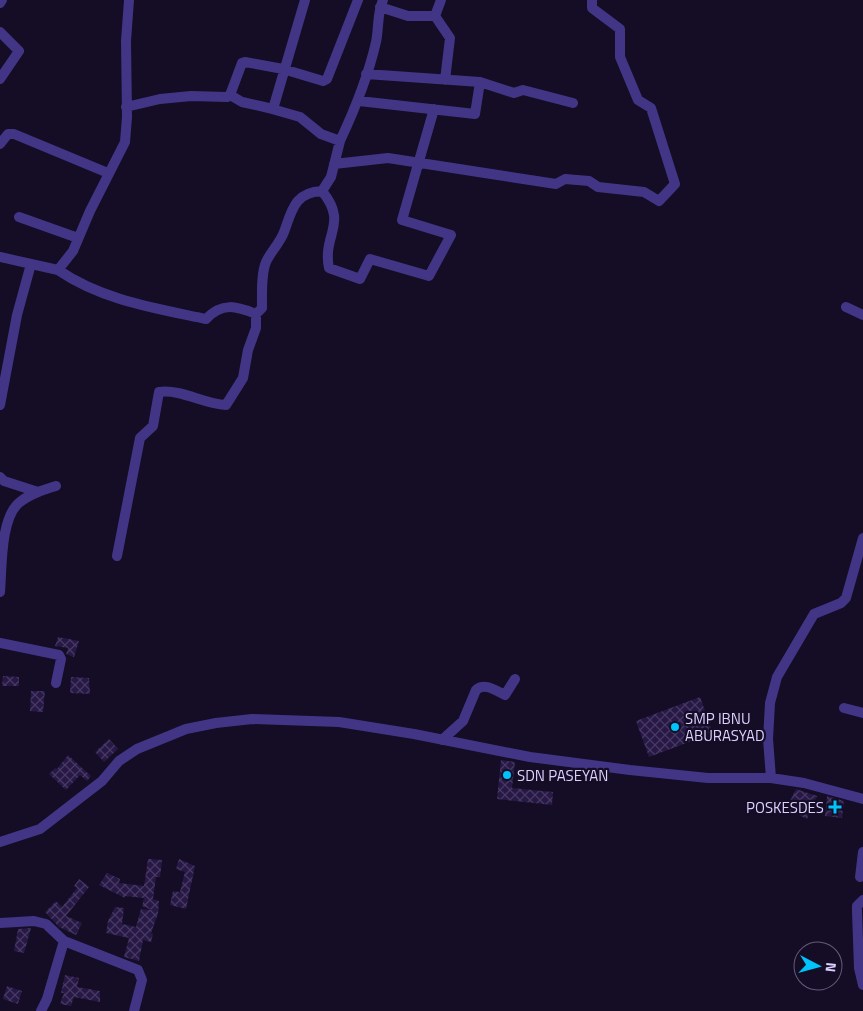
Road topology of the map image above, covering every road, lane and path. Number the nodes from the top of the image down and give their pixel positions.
1 (130, 0) edge
2 (305, 0) edge
3 (358, 0) edge
4 (441, 0) edge
5 (592, 0) edge
6 (381, 3) edge
7 (435, 16) junction
8 (0, 32) edge
9 (283, 69) junction
10 (366, 74) junction
11 (0, 79) edge
12 (444, 80) junction
13 (480, 82) junction
14 (230, 95) junction
15 (359, 101) junction
16 (573, 102) dead end
17 (126, 107) junction
18 (272, 109) junction
19 (434, 109) junction
20 (340, 141) junction
21 (0, 144) edge
22 (334, 164) junction
23 (419, 164) junction
24 (108, 173) junction
25 (322, 191) junction
26 (19, 217) dead end
27 (78, 238) junction
28 (0, 257) edge
29 (30, 264) junction
30 (58, 270) junction
31 (846, 307) dead end
32 (256, 314) junction
33 (863, 315) edge
34 (0, 405) edge
35 (0, 477) edge
36 (56, 486) dead end
37 (38, 492) junction
38 (4, 525) edge
39 (863, 538) edge
40 (117, 556) dead end
41 (0, 592) edge
42 (0, 643) edge
43 (515, 679) dead end
44 (56, 684) dead end
45 (844, 708) dead end
46 (863, 713) edge
47 (442, 740) junction
48 (770, 778) junction
49 (863, 799) edge
50 (0, 842) edge
51 (863, 852) edge
52 (860, 877) dead end
53 (863, 900) edge
54 (0, 923) edge
55 (64, 941) junction
56 (863, 985) edge
57 (41, 1011) edge
58 (134, 1011) edge

1 - 17 street
2 - 9 street
3 - 9 street
4 - 7 street
5 - 23 street
6 - 7 street
6 - 10 street
7 - 12 street
8 - 11 street
9 - 14 street
9 - 18 street
10 - 12 street
10 - 15 street
12 - 13 street
13 - 16 street
13 - 19 street
14 - 17 street
14 - 18 street
15 - 19 street
15 - 20 street
17 - 24 street
18 - 20 street
19 - 23 street
20 - 22 street
21 - 24 street
22 - 23 street
22 - 25 street
23 - 25 street
24 - 27 street
25 - 32 street
26 - 27 street
27 - 30 street
28 - 29 street
29 - 30 street
29 - 34 street
30 - 32 street
31 - 33 street
32 - 40 street
35 - 37 street
36 - 37 street
37 - 38 street
38 - 41 street
39 - 48 street
42 - 44 street
43 - 47 street
45 - 46 street
47 - 48 street
47 - 50 street
48 - 49 street
51 - 52 street
53 - 56 street
54 - 55 street
55 - 57 street
55 - 58 street

